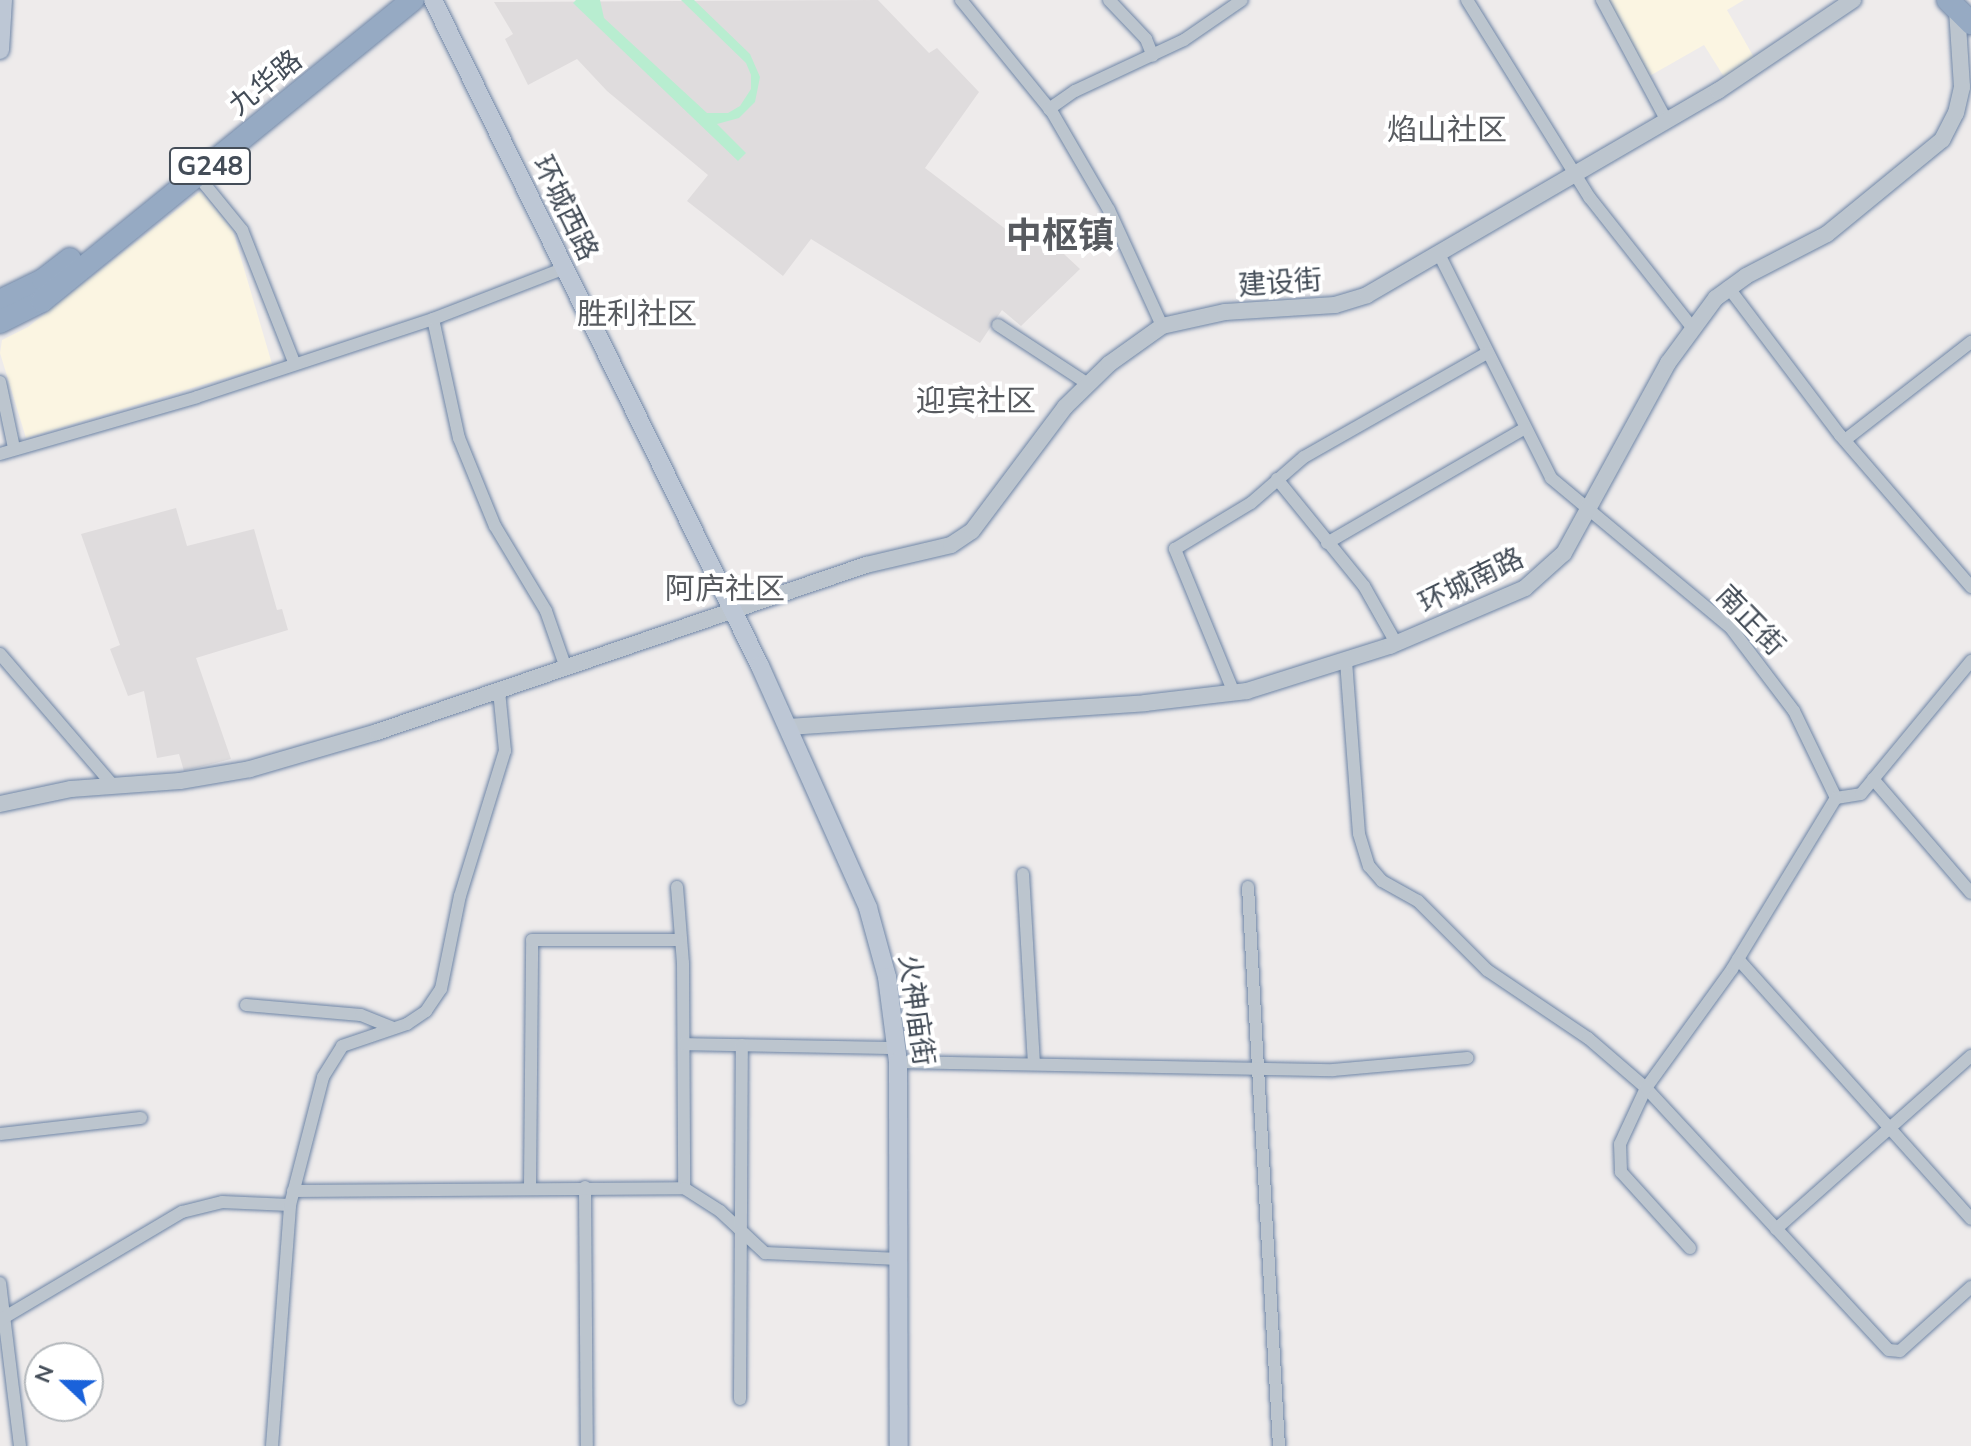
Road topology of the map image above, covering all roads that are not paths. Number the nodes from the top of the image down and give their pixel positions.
1 (3, 0) edge
2 (392, 0) edge
3 (413, 0) edge
4 (433, 0) edge
5 (961, 0) edge
6 (1109, 0) edge
7 (1242, 0) edge
8 (1467, 0) edge
9 (1602, 0) edge
10 (1853, 0) edge
11 (1959, 11) edge
12 (0, 50) edge
13 (1153, 56) junction
14 (1049, 109) junction
15 (1667, 121) junction
16 (1575, 174) junction
17 (198, 176) junction
18 (1439, 254) junction
19 (565, 268) junction
20 (1728, 287) junction
21 (0, 301) edge
22 (433, 319) junction
23 (0, 322) edge
24 (998, 325) dead end
25 (1162, 326) junction
26 (1692, 327) junction
27 (1971, 342) edge
28 (1487, 353) junction
29 (294, 362) junction
30 (0, 382) edge
31 (1088, 384) junction
32 (1524, 429) junction
33 (1845, 440) junction
34 (14, 448) junction
35 (0, 454) edge
36 (1277, 479) junction
37 (1589, 508) junction
38 (1327, 543) junction
39 (1971, 587) edge
40 (734, 613) junction
41 (1396, 643) junction
42 (0, 654) edge
43 (1346, 661) junction
44 (1971, 661) edge
45 (566, 668) junction
46 (499, 691) junction
47 (1234, 693) junction
48 (788, 727) junction
49 (1873, 779) junction
50 (112, 784) junction
51 (1836, 798) junction
52 (0, 804) edge
53 (1023, 874) dead end
54 (677, 887) dead end
55 (1248, 887) dead end
56 (1971, 893) edge
57 (678, 940) junction
58 (1738, 959) junction
59 (246, 1005) dead end
60 (394, 1028) junction
61 (684, 1044) junction
62 (742, 1045) junction
63 (897, 1055) junction
64 (1971, 1056) edge
65 (1467, 1058) dead end
66 (1034, 1064) junction
67 (1257, 1066) junction
68 (1646, 1088) junction
69 (141, 1118) dead end
70 (1889, 1128) junction
71 (0, 1134) edge
72 (530, 1187) junction
73 (585, 1187) junction
74 (684, 1188) junction
75 (292, 1198) junction
76 (1971, 1219) edge
77 (1776, 1229) junction
78 (739, 1231) junction
79 (1690, 1248) dead end
80 (899, 1259) junction
81 (0, 1283) edge
82 (1971, 1287) edge
83 (2, 1319) edge
84 (740, 1399) dead end
85 (20, 1446) edge
86 (272, 1446) edge
87 (587, 1446) edge
88 (899, 1446) edge
89 (1279, 1446) edge

1 - 12 main road
2 - 21 highway, 九华路 / G248
3 - 17 highway, 九华路 / G248
4 - 19 main road, 环城西路
5 - 14 street
6 - 13 street
7 - 13 street
8 - 16 street
9 - 15 street
10 - 15 street, 建设街
11 - 20 street, 环城南路
13 - 14 street
14 - 25 street
15 - 16 street, 建设街
16 - 18 street, 建设街
16 - 26 street
17 - 23 highway, 九华路 / G248
17 - 29 street
18 - 25 street, 建设街
18 - 28 street, 南正街
19 - 22 street
19 - 40 main road, 环城西路
20 - 26 street, 环城南路
20 - 33 street
22 - 29 street
22 - 45 street
24 - 31 street
25 - 31 street, 建设街
26 - 37 street, 环城南路
27 - 33 street
28 - 32 street, 南正街
28 - 36 street
29 - 34 street
30 - 34 street
31 - 40 street, 建设街
32 - 37 street, 南正街
32 - 38 street
33 - 39 street
34 - 35 street
36 - 38 street
36 - 47 street
37 - 41 street, 环城南路
37 - 51 street, 南正街
38 - 41 street
40 - 45 street, 建设街
40 - 48 main road, 火神庙街
41 - 43 street, 环城南路
42 - 50 street
43 - 47 street, 环城南路
43 - 68 street
44 - 49 street
45 - 46 street, 建设街
46 - 50 street, 建设街
46 - 60 street
47 - 48 street, 环城南路
48 - 63 main road, 火神庙街
49 - 51 street
49 - 56 street
50 - 52 street, 建设街
51 - 58 street
53 - 66 street
54 - 57 street
55 - 67 street
57 - 61 street
57 - 72 street
58 - 68 street
58 - 70 street
59 - 60 street
60 - 75 street
61 - 62 street
61 - 74 street
62 - 63 street
62 - 78 street
63 - 66 street
63 - 80 main road, 火神庙街
64 - 70 street
65 - 67 street
66 - 67 street
67 - 89 street
68 - 77 street
68 - 79 street
69 - 71 street
70 - 76 street
70 - 77 street
72 - 73 street
72 - 75 street
73 - 74 street
73 - 87 street
74 - 78 street
75 - 83 street
75 - 86 street
77 - 82 street
78 - 80 street
78 - 84 street
80 - 88 main road, 火神庙街
81 - 83 street
83 - 85 street

